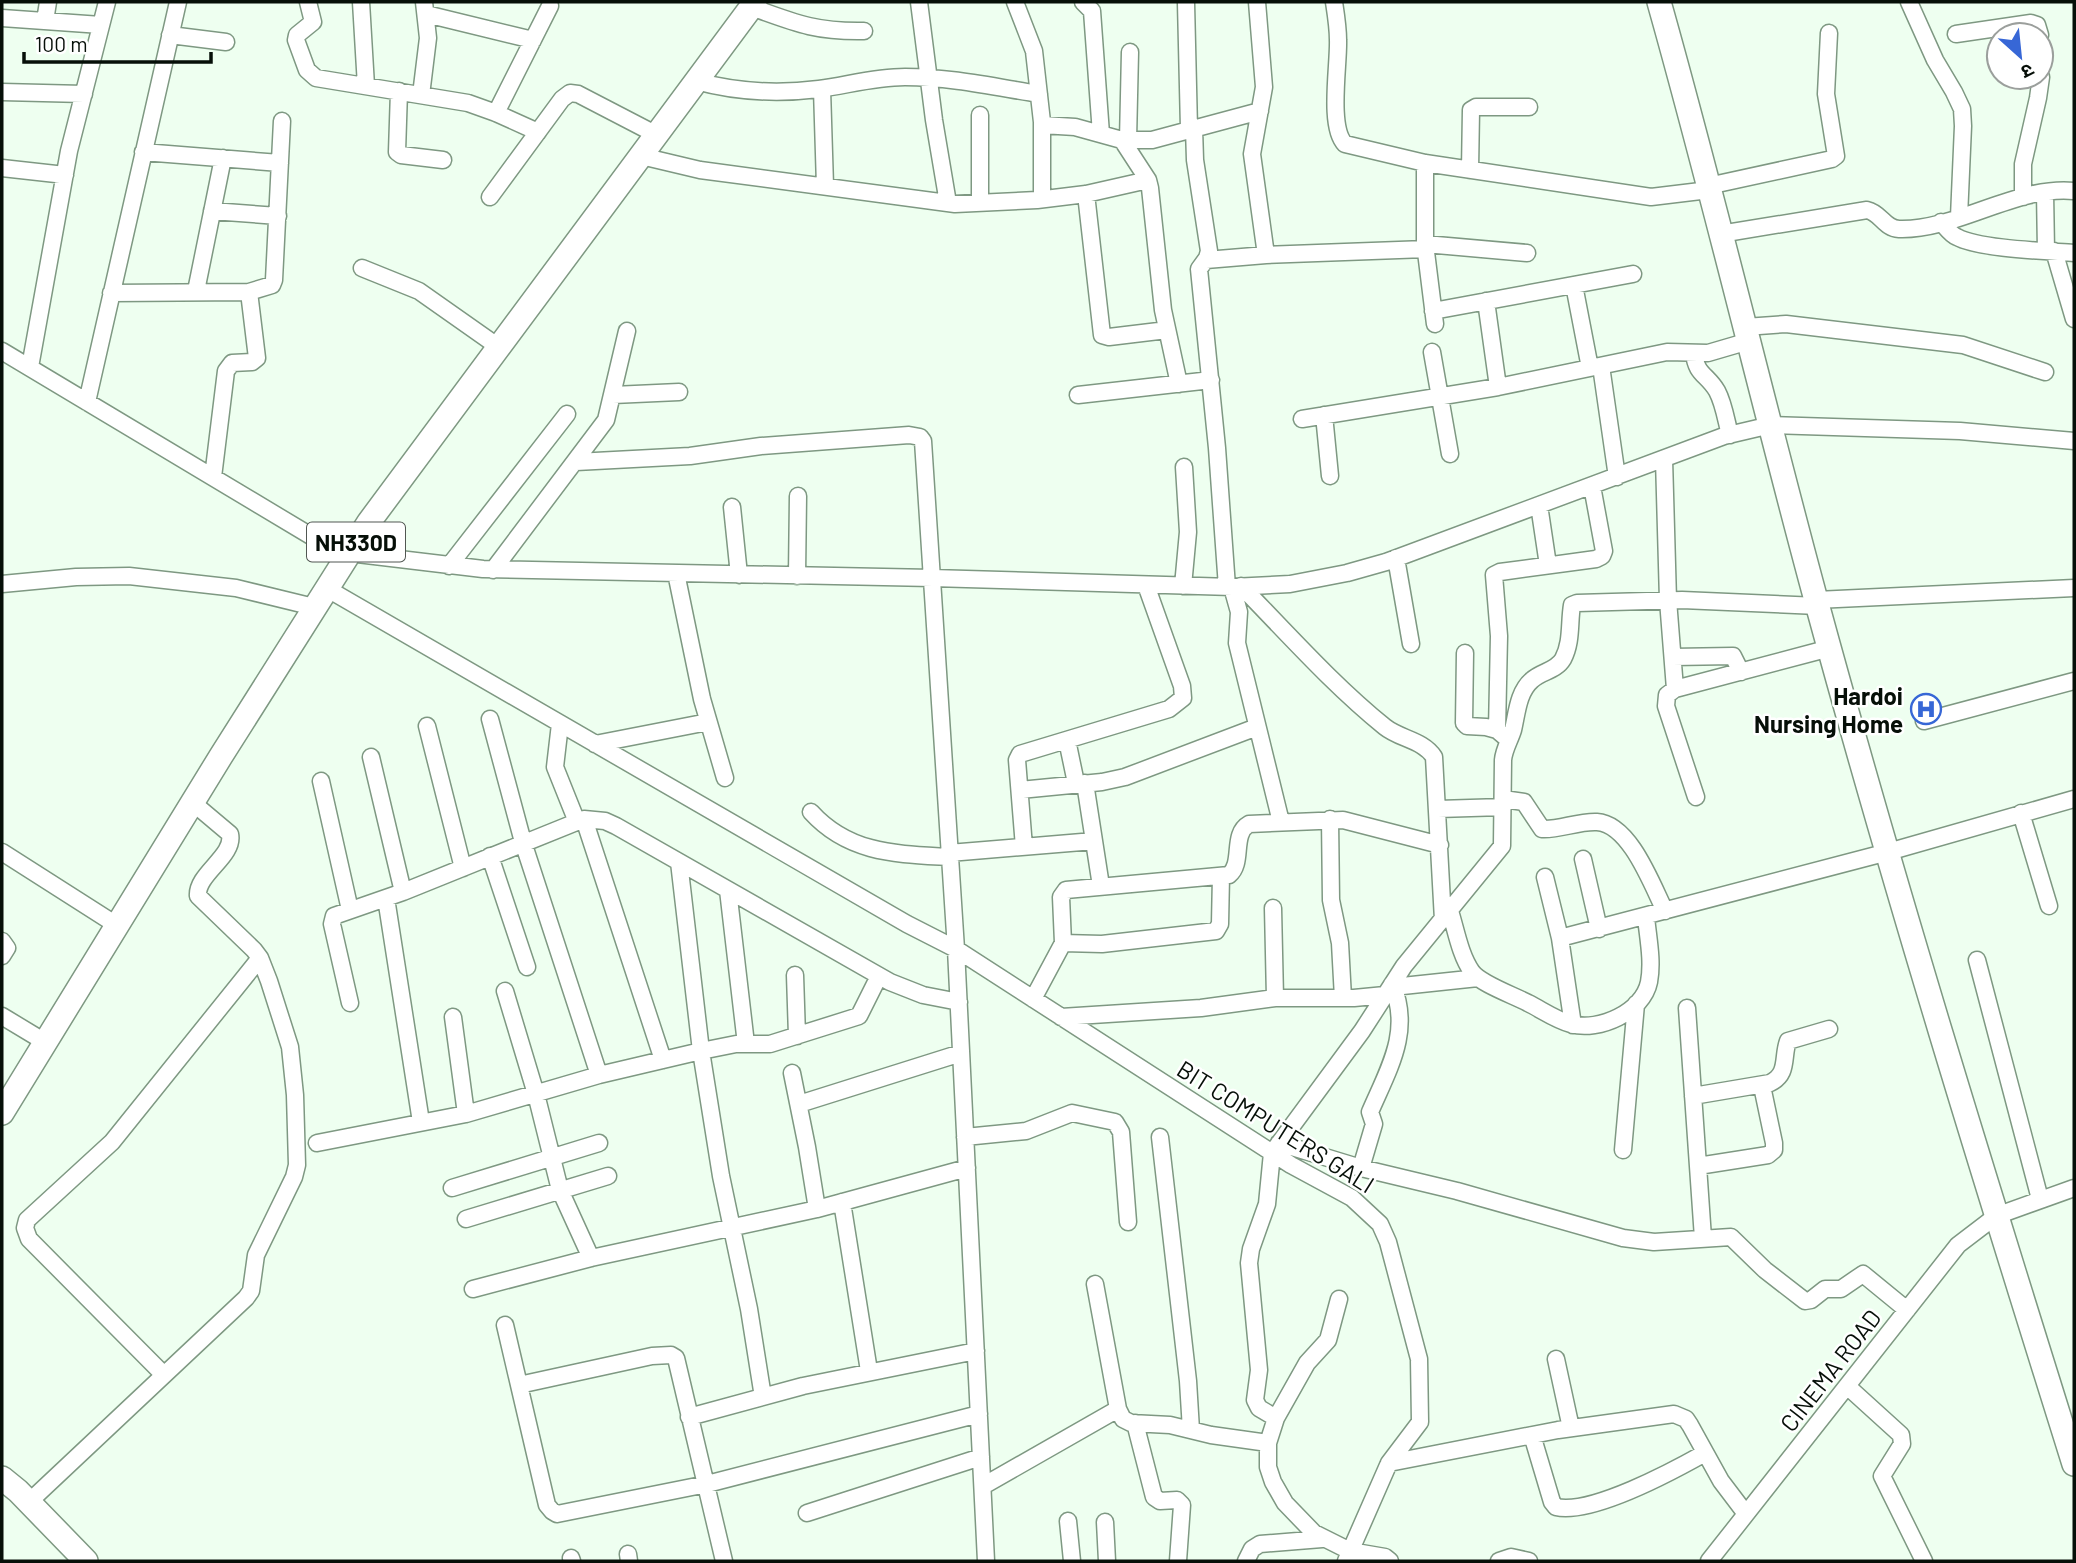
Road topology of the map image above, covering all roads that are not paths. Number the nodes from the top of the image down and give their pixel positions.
1 (48, 2) edge
2 (107, 2) edge
3 (178, 2) edge
4 (308, 2) edge
5 (361, 2) edge
6 (919, 2) edge
7 (1015, 2) edge
8 (1083, 2) edge
9 (1257, 2) edge
10 (1334, 2) edge
11 (1659, 2) edge
12 (1909, 2) edge
13 (1186, 3) edge
14 (753, 4) edge
15 (550, 6) dead end
16 (425, 8) edge
17 (2, 18) edge
18 (45, 21) junction
19 (101, 25) junction
20 (1985, 30) edge
21 (864, 31) dead end
22 (1829, 33) dead end
23 (1956, 34) dead end
24 (170, 35) junction
25 (533, 40) junction
26 (226, 42) dead end
27 (1129, 52) dead end
28 (928, 78) junction
29 (696, 80) junction
30 (366, 86) junction
31 (822, 89) junction
32 (400, 91) junction
33 (2039, 91) edge
34 (2, 92) edge
35 (84, 93) junction
36 (1039, 94) junction
37 (421, 95) junction
38 (1529, 107) dead end
39 (1260, 111) junction
40 (496, 113) junction
41 (980, 116) dead end
42 (282, 121) dead end
43 (1042, 125) junction
44 (1191, 129) junction
45 (538, 132) junction
46 (1101, 134) junction
47 (657, 135) junction
48 (1125, 140) junction
49 (143, 152) junction
50 (641, 156) junction
51 (223, 158) junction
52 (443, 160) dead end
53 (280, 163) junction
54 (1425, 163) junction
55 (2, 168) edge
56 (1470, 170) junction
57 (65, 175) junction
58 (1148, 180) junction
59 (825, 186) junction
60 (1708, 188) junction
61 (2074, 191) edge
62 (2045, 192) junction
63 (1086, 194) junction
64 (490, 197) dead end
65 (2023, 197) junction
66 (1042, 200) junction
67 (980, 202) junction
68 (948, 203) junction
69 (212, 211) junction
70 (278, 216) junction
71 (1959, 216) junction
72 (1941, 222) junction
73 (1720, 233) junction
74 (1426, 247) junction
75 (2050, 251) junction
76 (1527, 253) dead end
77 (2074, 253) edge
78 (1266, 255) junction
79 (1206, 260) junction
80 (362, 268) dead end
81 (1633, 274) dead end
82 (1574, 285) junction
83 (196, 291) junction
84 (249, 292) junction
85 (111, 293) junction
86 (1486, 302) junction
87 (2074, 318) edge
88 (1167, 330) junction
89 (627, 331) dead end
90 (1747, 334) junction
91 (500, 348) junction
92 (2, 351) edge
93 (1432, 352) dead end
94 (1694, 353) junction
95 (1595, 367) junction
96 (30, 368) junction
97 (2045, 372) dead end
98 (1211, 380) junction
99 (1178, 384) junction
100 (1498, 387) junction
101 (679, 393) dead end
102 (1078, 395) dead end
103 (1440, 395) junction
104 (613, 396) junction
105 (87, 402) junction
106 (567, 414) dead end
107 (1324, 415) junction
108 (1302, 419) dead end
109 (1771, 425) junction
110 (1730, 435) junction
111 (2074, 440) edge
112 (1450, 454) dead end
113 (1664, 459) junction
114 (576, 462) junction
115 (1184, 467) dead end
116 (1330, 476) dead end
117 (213, 477) junction
118 (1617, 477) junction
119 (1592, 486) junction
120 (798, 496) dead end
121 (1539, 505) junction
122 (732, 507) dead end
123 (347, 555) junction
124 (1396, 558) junction
125 (1548, 565) junction
126 (449, 566) junction
127 (493, 569) junction
128 (676, 573) junction
129 (739, 575) junction
130 (797, 576) junction
131 (932, 578) junction
132 (2, 584) edge
133 (1146, 585) junction
134 (1183, 586) junction
135 (1234, 587) junction
136 (326, 588) junction
137 (2074, 588) edge
138 (1668, 600) junction
139 (1817, 603) junction
140 (314, 607) junction
141 (1411, 644) dead end
142 (1830, 648) junction
143 (1465, 653) dead end
144 (1673, 657) junction
145 (1741, 672) junction
146 (2074, 681) edge
147 (1675, 689) junction
148 (490, 719) dead end
149 (1924, 721) dead end
150 (708, 722) junction
151 (560, 724) junction
152 (427, 726) dead end
153 (1258, 727) junction
154 (1503, 735) junction
155 (1067, 740) junction
156 (595, 744) junction
157 (371, 757) dead end
158 (725, 778) dead end
159 (321, 781) dead end
160 (1081, 783) junction
161 (1020, 790) junction
162 (1696, 797) dead end
163 (2074, 799) edge
164 (192, 802) junction
165 (1503, 803) junction
166 (1438, 809) junction
167 (811, 812) dead end
168 (2021, 813) junction
169 (1331, 819) junction
170 (580, 821) junction
171 (1281, 822) junction
172 (1094, 841) junction
173 (523, 842) junction
174 (1440, 845) junction
175 (1024, 847) junction
176 (2, 852) edge
177 (1888, 852) junction
178 (949, 855) junction
179 (490, 856) junction
180 (1583, 859) dead end
181 (679, 862) junction
182 (463, 868) junction
183 (1221, 876) junction
184 (1545, 877) dead end
185 (1101, 886) junction
186 (728, 890) junction
187 (403, 892) junction
188 (386, 898) junction
189 (2049, 906) dead end
190 (1273, 908) dead end
191 (350, 910) junction
192 (1665, 911) junction
193 (1446, 915) junction
194 (1646, 917) junction
195 (118, 926) junction
196 (1600, 929) junction
197 (1560, 938) junction
198 (2, 941) edge
199 (1063, 943) junction
200 (956, 949) junction
201 (2, 956) edge
202 (260, 958) junction
203 (1978, 961) dead end
204 (527, 967) dead end
205 (795, 975) dead end
206 (879, 976) junction
207 (1478, 978) junction
208 (1390, 988) junction
209 (505, 991) dead end
210 (1275, 998) junction
211 (1343, 998) junction
212 (1033, 999) junction
213 (959, 1002) junction
214 (350, 1003) dead end
215 (1636, 1004) junction
216 (1687, 1008) dead end
217 (2, 1016) edge
218 (453, 1017) dead end
219 (1061, 1017) junction
220 (1573, 1025) junction
221 (1829, 1029) dead end
222 (797, 1036) junction
223 (45, 1042) junction
224 (746, 1044) junction
225 (701, 1051) junction
226 (961, 1053) junction
227 (663, 1060) junction
228 (792, 1073) dead end
229 (599, 1075) junction
230 (1762, 1086) junction
231 (536, 1094) junction
232 (1693, 1096) junction
233 (799, 1104) junction
234 (4, 1105) edge
235 (466, 1114) junction
236 (421, 1122) junction
237 (965, 1137) junction
238 (1160, 1137) dead end
239 (317, 1143) dead end
240 (599, 1143) dead end
241 (1275, 1148) junction
242 (1623, 1150) dead end
243 (551, 1157) junction
244 (1698, 1166) junction
245 (967, 1168) junction
246 (1361, 1168) junction
247 (608, 1176) dead end
248 (452, 1188) dead end
249 (2074, 1188) edge
250 (560, 1190) junction
251 (2040, 1199) junction
252 (842, 1202) junction
253 (817, 1209) junction
254 (1996, 1216) junction
255 (466, 1219) dead end
256 (1128, 1222) dead end
257 (733, 1228) junction
258 (1703, 1238) junction
259 (591, 1258) junction
260 (1095, 1284) dead end
261 (473, 1289) dead end
262 (1339, 1298) dead end
263 (1907, 1310) junction
264 (505, 1325) dead end
265 (976, 1351) junction
266 (1556, 1359) dead end
267 (869, 1371) junction
268 (164, 1375) junction
269 (519, 1385) junction
270 (1847, 1386) junction
271 (763, 1397) junction
272 (1118, 1409) junction
273 (979, 1414) junction
274 (689, 1417) junction
275 (1276, 1418) junction
276 (1135, 1423) junction
277 (1571, 1428) junction
278 (1191, 1430) junction
279 (1532, 1435) junction
280 (1268, 1443) junction
281 (1705, 1453) junction
282 (981, 1457) junction
283 (1389, 1463) junction
284 (2074, 1464) edge
285 (2, 1466) edge
286 (707, 1484) junction
287 (983, 1486) junction
288 (16, 1490) edge
289 (807, 1513) dead end
290 (1746, 1514) junction
291 (1068, 1521) dead end
292 (1105, 1522) dead end
293 (1322, 1539) junction
294 (1348, 1556) edge
295 (86, 1561) edge
296 (724, 1561) edge
297 (986, 1561) edge
298 (1072, 1561) edge
299 (1107, 1561) edge
300 (1178, 1561) edge
301 (1246, 1561) edge
302 (1390, 1561) edge
303 (1499, 1561) edge
304 (1529, 1561) edge
305 (1709, 1561) edge
306 (1924, 1561) edge

1 - 18 street
2 - 19 street
3 - 24 street
4 - 30 street
5 - 30 street
6 - 28 street
7 - 36 street
8 - 46 street
9 - 39 street
10 - 54 street
11 - 60 highway
12 - 71 street
13 - 44 street
14 - 21 street
14 - 29 highway, NH330D
15 - 25 street
16 - 25 street
16 - 37 street
17 - 18 street
18 - 19 street
19 - 35 street
20 - 23 street
22 - 60 street
24 - 26 street
24 - 49 street
25 - 40 street
27 - 48 street
28 - 31 street
28 - 36 street
28 - 68 street
29 - 31 street
29 - 47 highway, NH330D
30 - 32 street
31 - 59 street
32 - 37 street
32 - 52 street
33 - 65 street
34 - 35 street
35 - 57 street
36 - 43 street
37 - 40 street
38 - 56 street
39 - 44 street
39 - 78 street
40 - 45 street
41 - 67 street
42 - 53 street
43 - 46 street
43 - 66 street
44 - 48 street
44 - 79 street
45 - 47 street
45 - 64 street
46 - 48 street
47 - 50 highway, NH330D
48 - 58 street
49 - 51 street
49 - 85 street
50 - 59 street
50 - 91 highway, NH330D
51 - 53 street
51 - 69 street
53 - 70 street
54 - 56 street
54 - 74 street
55 - 57 street
56 - 60 street
57 - 96 street
58 - 63 street
58 - 88 street
59 - 68 street
60 - 73 highway
61 - 62 street
62 - 65 street
62 - 75 street
63 - 66 street
63 - 88 street
65 - 71 street
66 - 67 street
67 - 68 street
69 - 70 street
69 - 83 street
70 - 84 street
71 - 72 street
72 - 73 street
72 - 75 street
73 - 90 highway
74 - 76 street
74 - 78 street
74 - 86 street
75 - 77 street
75 - 87 street
78 - 79 street
79 - 98 street
80 - 91 street
81 - 82 street
82 - 86 street
82 - 95 street
83 - 84 street
83 - 85 street
84 - 117 street
85 - 105 street
86 - 100 street
88 - 99 street
89 - 104 street
90 - 94 street
90 - 97 street
90 - 109 highway
91 - 123 highway, NH330D
92 - 96 street
93 - 103 street
94 - 95 street
94 - 110 street
95 - 100 street
95 - 118 street
96 - 105 street
98 - 99 street
98 - 135 street
99 - 102 street
100 - 103 street
101 - 104 street
103 - 107 street
103 - 112 street
104 - 114 street
105 - 117 street
106 - 126 street
107 - 108 street
107 - 116 street
109 - 110 street
109 - 111 street
109 - 139 highway
110 - 113 street
113 - 118 street
113 - 138 street
114 - 127 street
114 - 131 street
115 - 134 street
117 - 123 street
118 - 119 street
119 - 121 street
119 - 125 street
120 - 130 street
121 - 124 street
121 - 125 street
122 - 129 street
123 - 126 street
123 - 136 highway, NH330D
124 - 135 street
124 - 141 street
125 - 154 street
126 - 127 street
127 - 128 street
128 - 129 street
128 - 150 street
129 - 130 street
130 - 131 street
131 - 133 street
131 - 178 street
132 - 140 street
133 - 134 street
133 - 155 street
134 - 135 street
135 - 153 street
135 - 166 street
136 - 140 highway, NH330D
136 - 151 street, BIT COMPUTERS GALI
137 - 139 street
138 - 139 street
138 - 144 street
138 - 154 street
139 - 142 highway
140 - 164 highway, NH330D
142 - 145 street
142 - 177 highway
143 - 154 street
144 - 145 street
144 - 147 street
145 - 147 street
146 - 149 street
147 - 162 street
148 - 173 street
150 - 156 street
150 - 158 street
151 - 156 street, BIT COMPUTERS GALI
151 - 170 street
152 - 182 street
153 - 160 street
153 - 171 street
154 - 165 street
155 - 160 street
155 - 161 street
156 - 200 street, BIT COMPUTERS GALI
157 - 187 street
159 - 191 street
160 - 161 street
160 - 172 street
161 - 175 street
163 - 168 street
164 - 195 highway, NH330D
164 - 202 street
165 - 166 street
165 - 192 street
165 - 193 street
166 - 174 street
167 - 178 street
168 - 177 street
168 - 189 street
169 - 171 street
169 - 174 street
169 - 211 street
170 - 173 street
170 - 181 street
170 - 227 street
171 - 183 street
172 - 175 street
172 - 185 street
173 - 179 street
173 - 229 street
174 - 193 street
175 - 178 street
176 - 195 street
177 - 192 street
177 - 254 highway
178 - 200 street
179 - 182 street
179 - 204 street
180 - 196 street
181 - 186 street
181 - 225 street
182 - 187 street
183 - 185 street
183 - 199 street
184 - 197 street
185 - 199 street
186 - 206 street
186 - 224 street
187 - 188 street
188 - 191 street
188 - 236 street
190 - 210 street
191 - 214 street
192 - 194 street
193 - 207 street
193 - 208 street
194 - 196 street
194 - 215 street
195 - 223 highway, NH330D
196 - 197 street
197 - 220 street
198 - 201 street
199 - 212 street
200 - 212 street, BIT COMPUTERS GALI
200 - 213 street
202 - 268 street
202 - 268 street
203 - 251 street
205 - 222 street
206 - 213 street
206 - 222 street
207 - 208 street
207 - 220 street
208 - 211 street
208 - 241 street
208 - 246 street
209 - 231 street
210 - 211 street
210 - 219 street
212 - 219 street, BIT COMPUTERS GALI
213 - 226 street
215 - 220 street
215 - 242 street
216 - 232 street
217 - 223 street
218 - 235 street
219 - 241 street, BIT COMPUTERS GALI
221 - 230 street
222 - 224 street
223 - 234 highway, NH330D
224 - 225 street
225 - 227 street
225 - 257 street
226 - 233 street
226 - 237 street
227 - 229 street
228 - 233 street
229 - 231 street
230 - 232 street
230 - 244 street
231 - 235 street
231 - 243 street
232 - 244 street
233 - 253 street
235 - 236 street
236 - 239 street
237 - 245 street
237 - 256 street
238 - 278 street
240 - 243 street
241 - 246 street
241 - 275 street
241 - 283 street, BIT COMPUTERS GALI
243 - 248 street
243 - 250 street
244 - 258 street
245 - 252 street
245 - 265 street
246 - 258 street
247 - 250 street
249 - 251 street, CINEMA ROAD
250 - 255 street
250 - 259 street
251 - 254 street, CINEMA ROAD
252 - 253 street
252 - 267 street
253 - 257 street
254 - 263 street, CINEMA ROAD
254 - 284 highway
257 - 259 street
257 - 271 street
258 - 263 street
259 - 261 street
260 - 272 street
262 - 275 street
263 - 270 street, CINEMA ROAD
264 - 269 street
265 - 267 street
265 - 273 street
266 - 277 street
267 - 271 street
268 - 288 street
269 - 274 street
269 - 286 street
270 - 290 street, CINEMA ROAD
270 - 306 street
271 - 274 street
272 - 276 street
272 - 287 street
273 - 282 street
273 - 286 street
274 - 286 street
275 - 280 street
276 - 278 street
276 - 300 street
277 - 279 street
277 - 281 street
278 - 280 street
279 - 281 street
279 - 283 street
280 - 293 street
281 - 290 street
282 - 287 street
282 - 289 street
283 - 294 street, BIT COMPUTERS GALI
285 - 288 highway
286 - 296 street
287 - 297 street
288 - 295 highway
290 - 305 street, CINEMA ROAD
291 - 298 street
292 - 299 street
293 - 294 street
293 - 301 street
294 - 302 street
303 - 304 street

